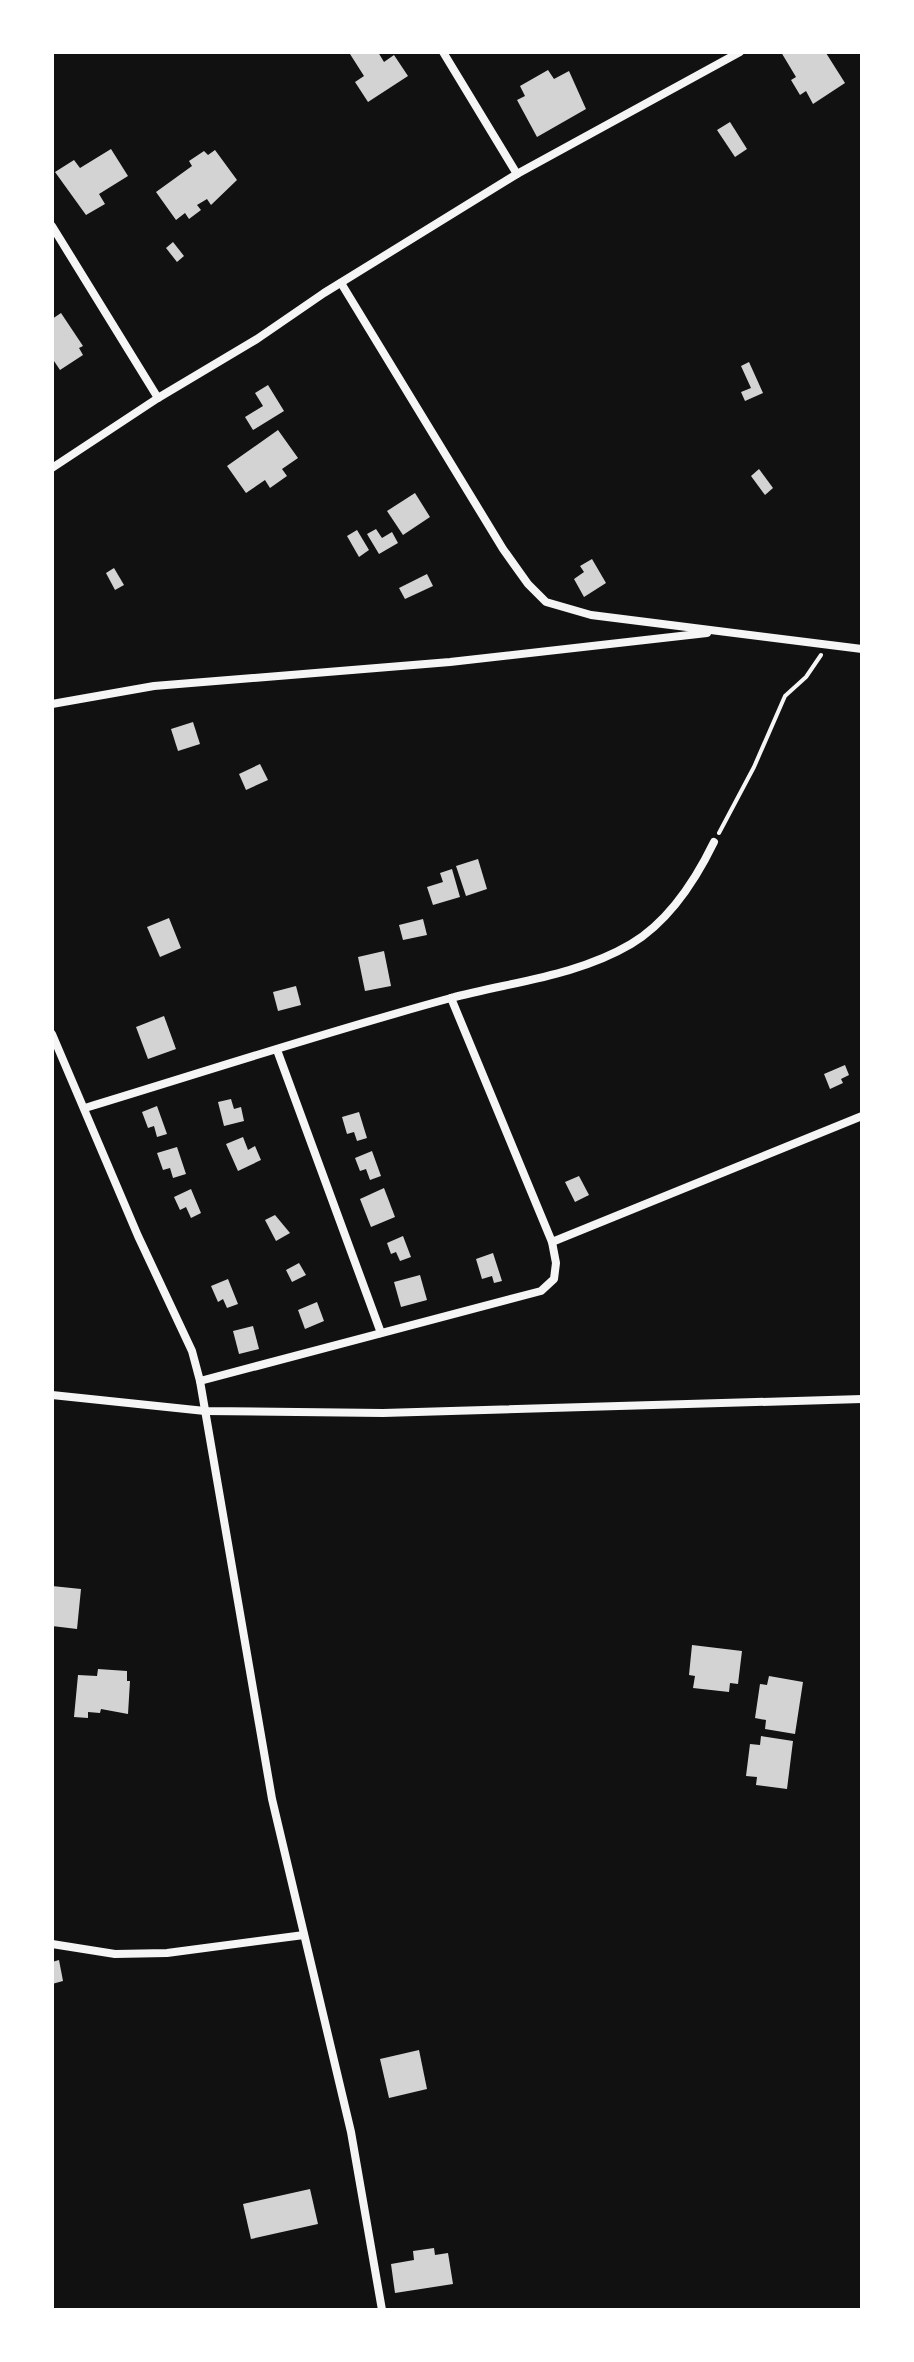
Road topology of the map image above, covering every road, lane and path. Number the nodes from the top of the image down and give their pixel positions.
1 (443, 52) edge
2 (740, 52) edge
3 (517, 174) junction
4 (52, 226) edge
5 (341, 283) junction
6 (158, 398) junction
7 (52, 468) edge
8 (720, 632) junction
9 (827, 644) junction
10 (862, 649) edge
11 (52, 704) edge
12 (714, 842) joint
13 (451, 998) junction
14 (52, 1034) edge
15 (277, 1050) junction
16 (85, 1108) junction
17 (862, 1116) edge
18 (552, 1242) junction
19 (381, 1333) junction
20 (200, 1381) junction
21 (52, 1395) edge
22 (862, 1399) edge
23 (205, 1411) junction
24 (304, 1935) junction
25 (52, 1944) edge
26 (382, 2310) edge

1 - 3 street
2 - 3 street
3 - 5 street
4 - 6 street
5 - 6 street
5 - 8 street
6 - 7 street
8 - 9 street
8 - 11 street
9 - 10 street
9 - 12 path
12 - 13 street
13 - 15 street
13 - 18 street
14 - 16 street
15 - 16 street
15 - 19 street
16 - 20 street
17 - 18 street
18 - 19 street
19 - 20 street
20 - 23 street
21 - 23 street
22 - 23 street
23 - 24 street
24 - 25 street
24 - 26 street

